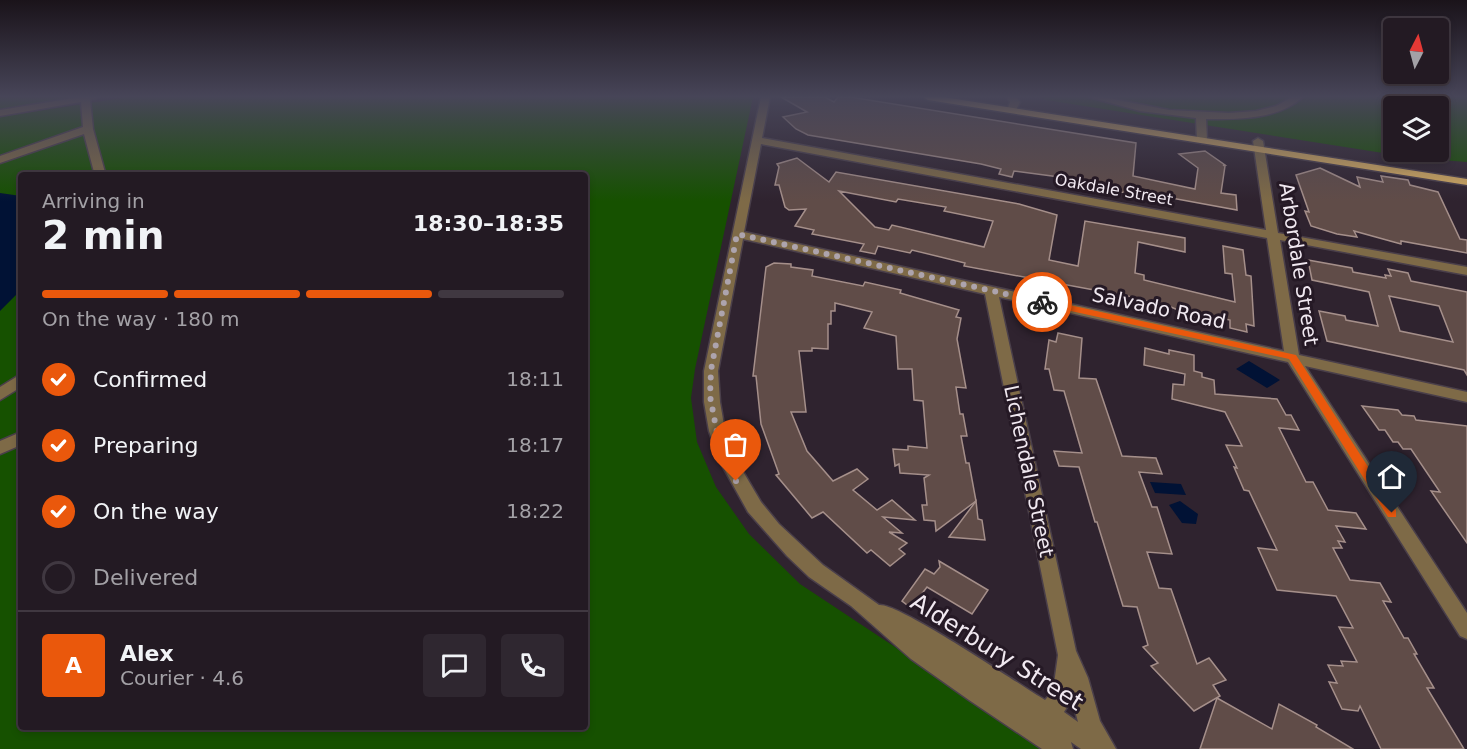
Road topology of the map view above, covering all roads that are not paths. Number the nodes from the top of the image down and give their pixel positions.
1 (80, 132) edge
2 (89, 132) edge
3 (756, 132) edge
4 (1179, 132) edge
5 (1202, 132) edge
6 (1202, 136) junction
7 (755, 140) junction
8 (1258, 145) junction
9 (0, 160) edge
10 (100, 172) edge
11 (1467, 174) edge
12 (1467, 182) edge
13 (737, 234) junction
14 (1273, 235) junction
15 (1467, 271) edge
16 (991, 290) junction
17 (1292, 357) junction
18 (18, 381) edge
19 (0, 395) edge
20 (1467, 397) edge
21 (18, 439) edge
22 (0, 448) edge
23 (863, 603) junction
24 (1467, 630) edge
25 (1066, 651) junction
26 (1043, 712) junction
27 (1062, 749) edge
28 (1103, 749) edge

1 - 9 street
2 - 10 street
3 - 7 street, Alderbury Street
4 - 6 main road
5 - 6 street
6 - 8 main road
7 - 13 street, Alderbury Street
7 - 14 street, Oakdale Street
8 - 11 main road
8 - 12 main road
8 - 14 street, Arbordale Street
13 - 16 street, Salvado Road
13 - 23 street, Alderbury Street
14 - 15 street, Oakdale Street
14 - 17 street, Arbordale Street
16 - 17 street, Salvado Road
16 - 25 street, Lichendale Street
17 - 20 street, Salvado Road
17 - 24 street, Arbordale Street
18 - 19 street
21 - 22 street
23 - 26 street, Alderbury Street
23 - 27 street, Alderbury Street
25 - 26 street, Lichendale Street
25 - 28 street, Lichendale Street
26 - 28 street, Alderbury Street

